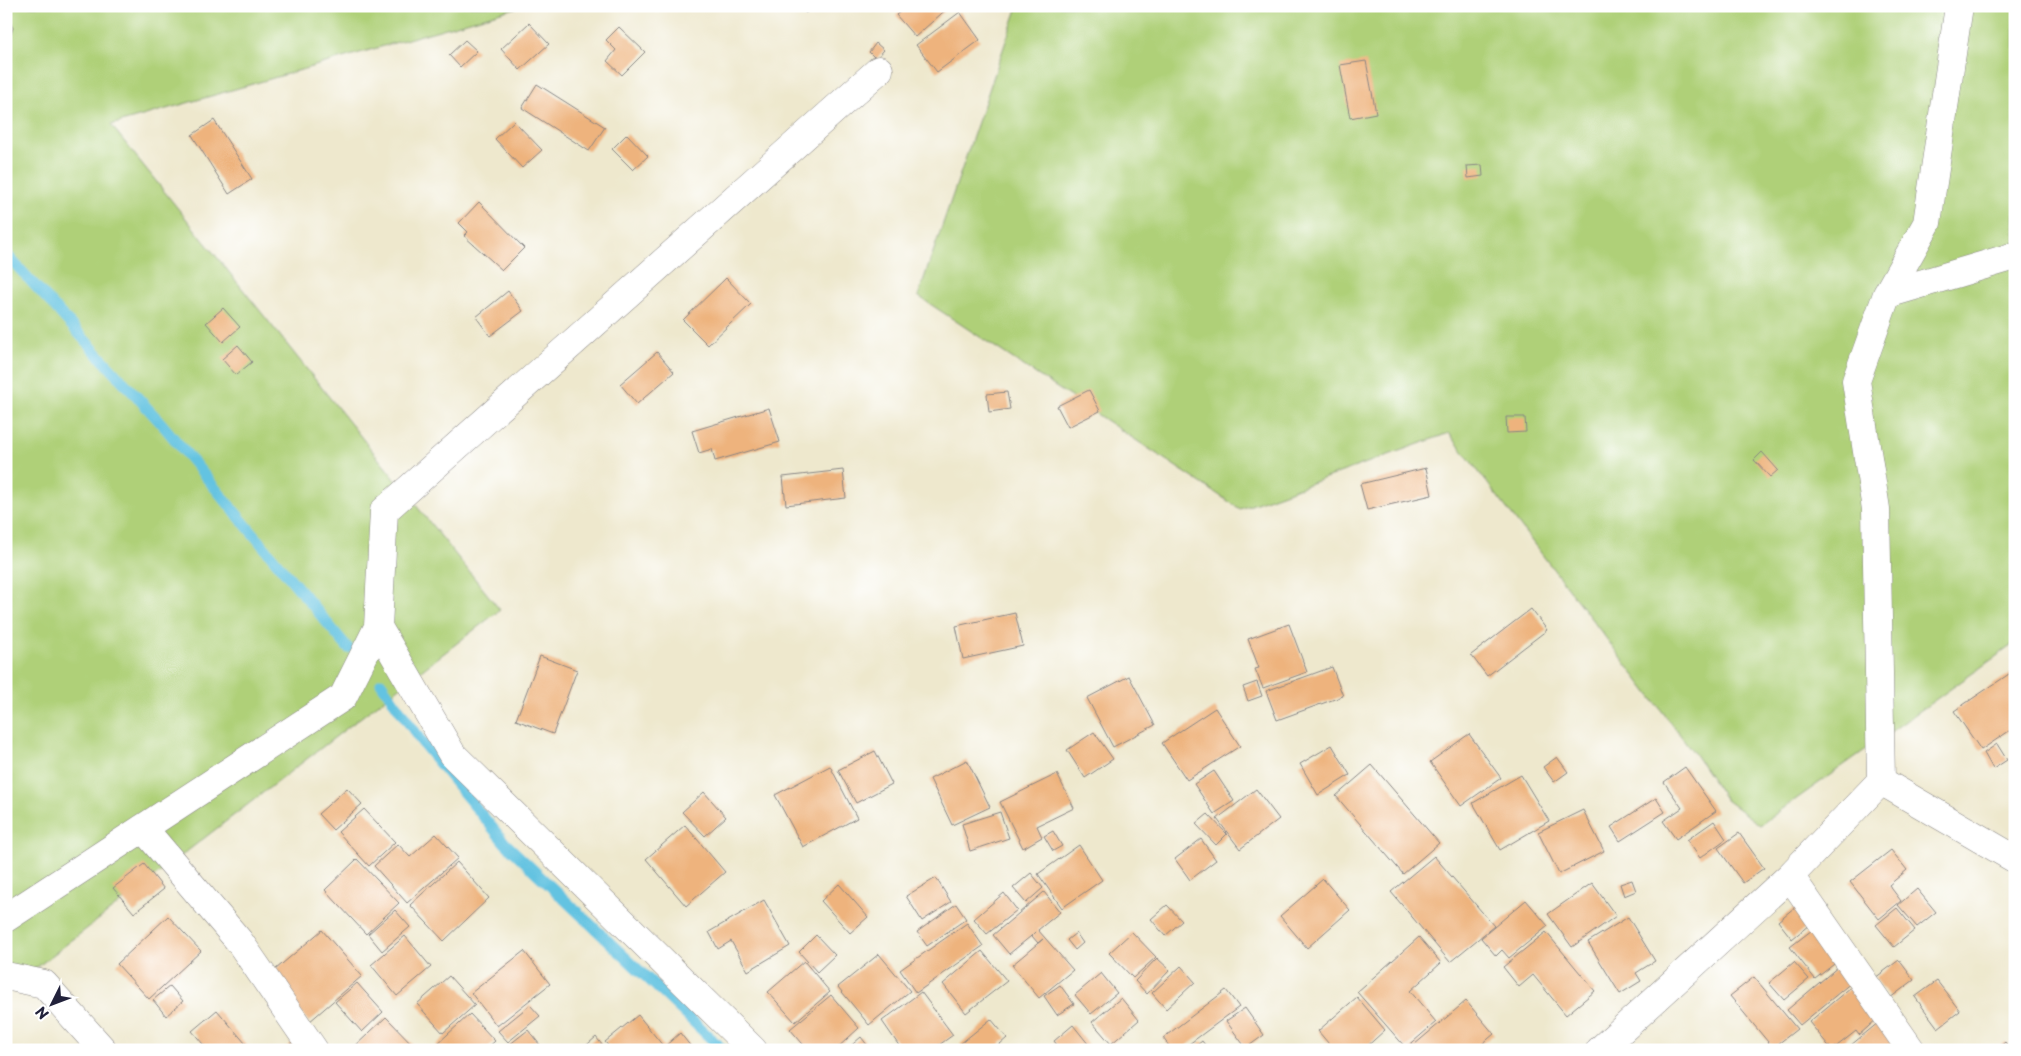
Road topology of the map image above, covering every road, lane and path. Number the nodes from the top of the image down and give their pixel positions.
1 (1959, 6) edge
2 (879, 70) dead end
3 (2015, 256) edge
4 (1888, 294) junction
5 (378, 627) junction
6 (1881, 781) junction
7 (142, 828) junction
8 (2015, 859) edge
9 (1790, 876) junction
10 (6, 918) edge
11 (6, 976) edge
12 (103, 1050) edge
13 (314, 1050) edge
14 (753, 1050) edge
15 (1600, 1050) edge
16 (1911, 1050) edge

1 - 4 street
2 - 5 street
3 - 4 street
4 - 6 street
5 - 7 street
5 - 14 street
6 - 8 street
6 - 9 street
7 - 10 street
7 - 13 street
9 - 15 street
9 - 16 street
11 - 12 street

